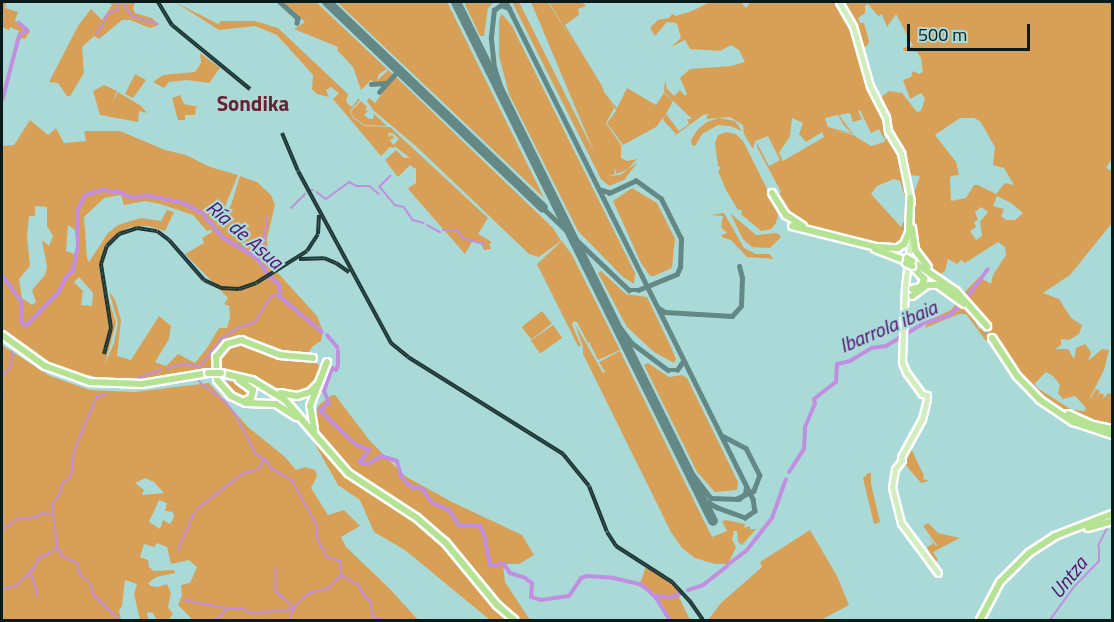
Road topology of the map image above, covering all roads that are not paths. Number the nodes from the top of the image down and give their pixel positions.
1 (839, 2) edge
2 (772, 193) dead end
3 (910, 198) junction
4 (912, 225) junction
5 (817, 231) junction
6 (876, 248) junction
7 (909, 262) junction
8 (956, 291) junction
9 (909, 293) junction
10 (973, 313) junction
11 (2, 335) edge
12 (2, 340) edge
13 (312, 355) dead end
14 (323, 363) dead end
15 (221, 375) junction
16 (181, 379) junction
17 (239, 380) junction
18 (321, 380) junction
19 (266, 387) junction
20 (241, 401) junction
21 (296, 417) junction
22 (1111, 432) edge
23 (324, 447) junction
24 (1113, 516) edge
25 (938, 573) dead end
26 (508, 621) edge
27 (514, 621) edge
28 (982, 621) edge

1 - 3 main road
2 - 5 highway
3 - 4 main road
3 - 6 highway
4 - 8 highway
4 - 9 main road
5 - 6 highway
5 - 6 highway
6 - 7 highway
6 - 7 highway
7 - 8 highway
7 - 9 highway
7 - 10 highway
8 - 10 highway
9 - 10 highway
9 - 25 main road
11 - 16 highway
12 - 16 highway
13 - 20 highway
14 - 18 highway
15 - 16 highway
15 - 17 highway
15 - 19 highway
17 - 20 highway
17 - 21 highway
18 - 19 highway
18 - 23 highway
19 - 23 highway
20 - 21 highway
21 - 26 highway
22 - 22 highway
23 - 27 highway
24 - 28 highway
24 - 28 highway

